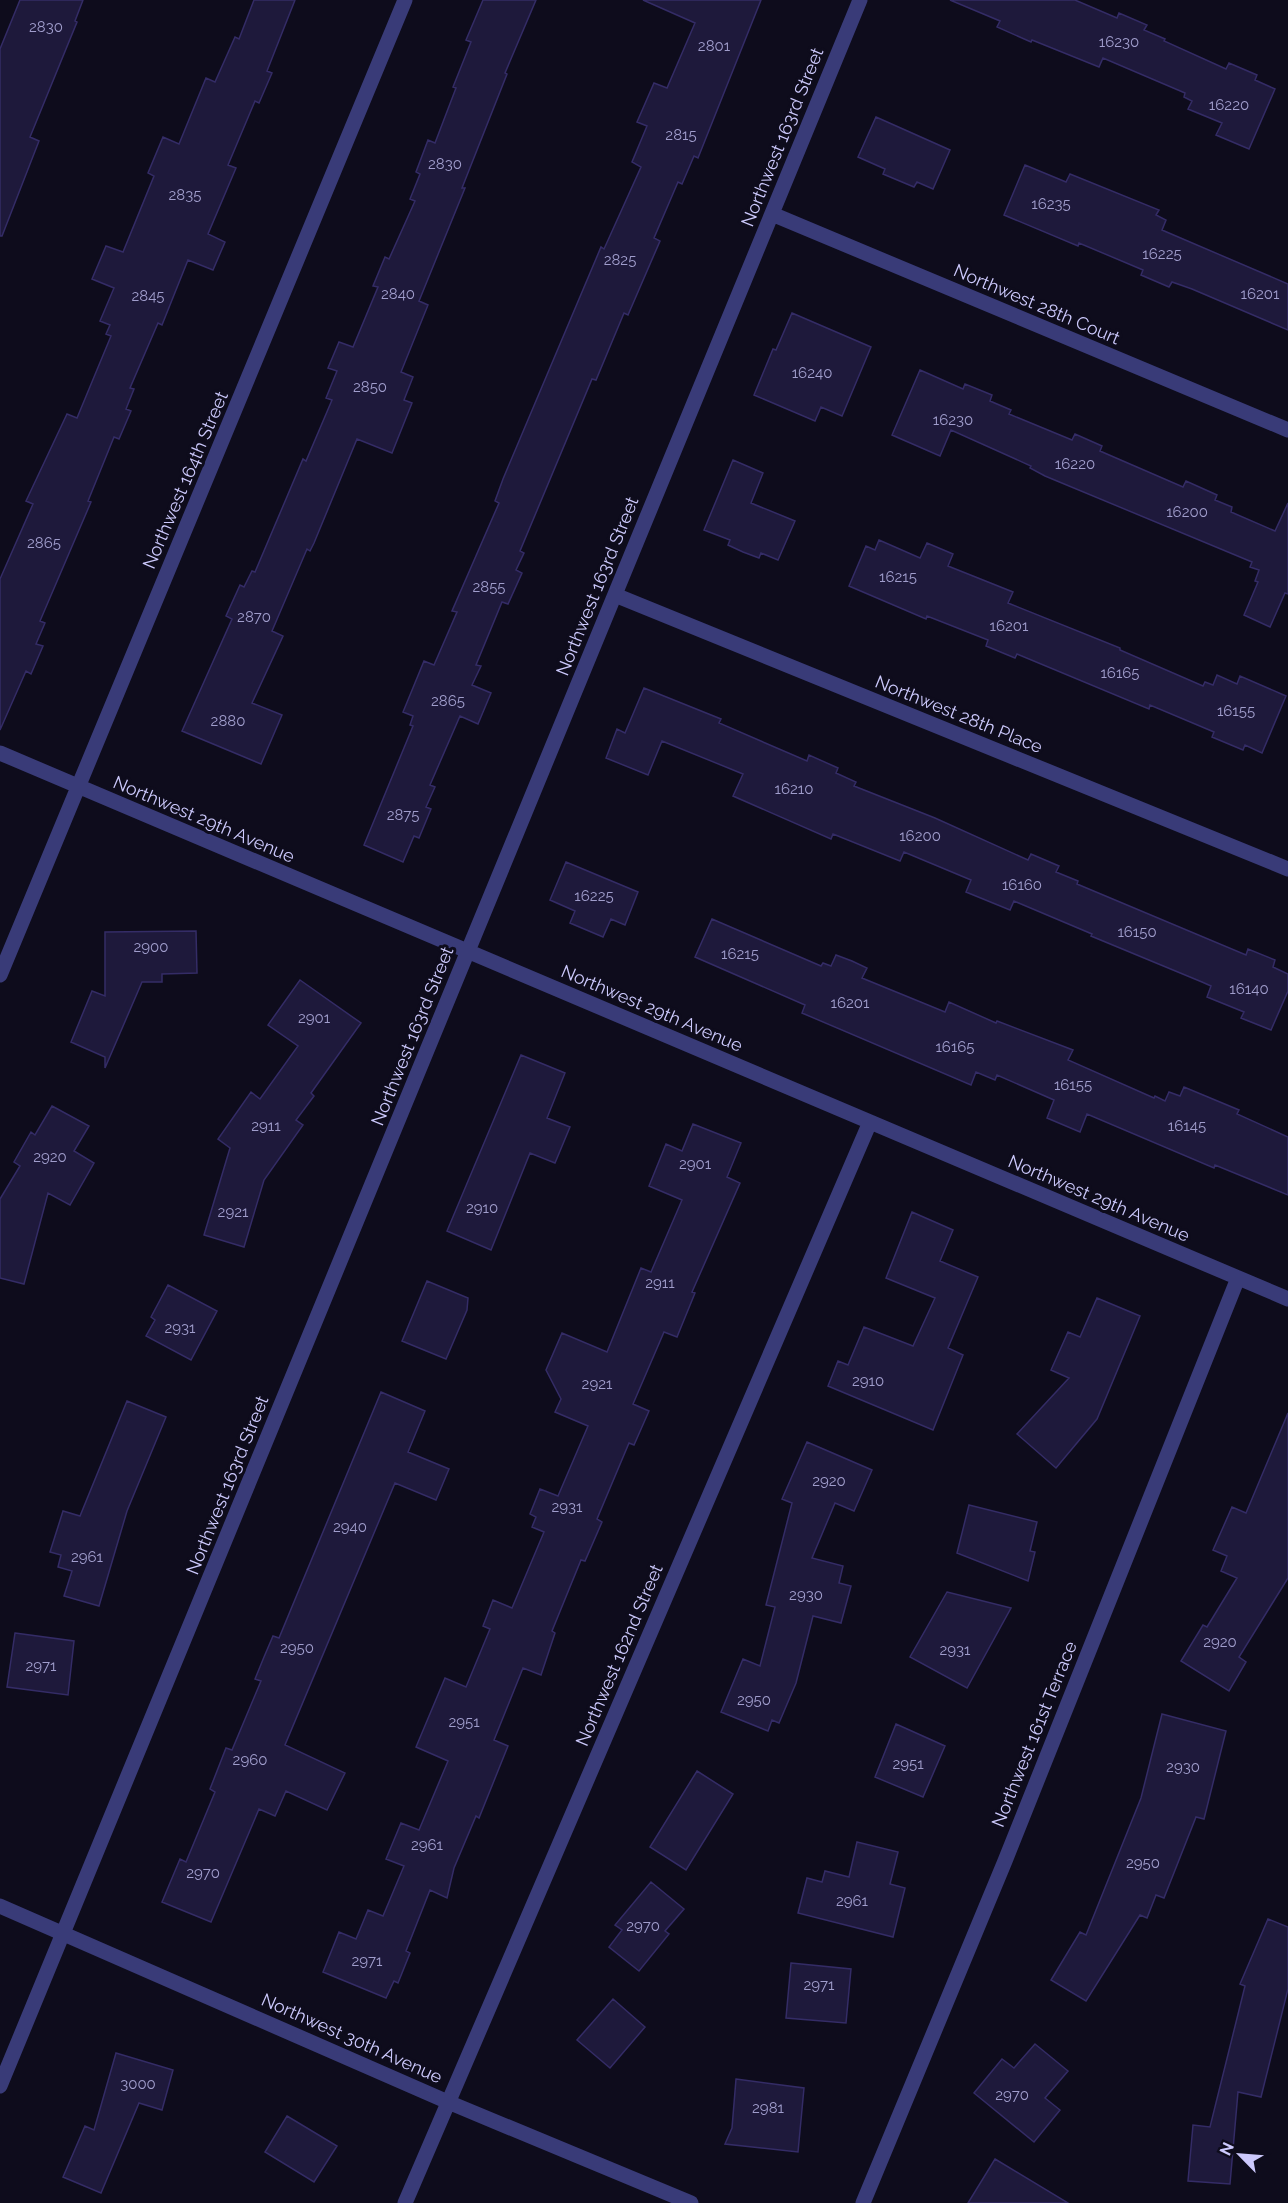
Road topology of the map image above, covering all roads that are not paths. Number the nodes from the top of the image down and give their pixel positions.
1 (405, 0) edge
2 (860, 0) edge
3 (772, 214) junction
4 (1288, 430) edge
5 (615, 595) junction
6 (0, 753) edge
7 (78, 787) junction
8 (1288, 869) edge
9 (468, 952) junction
10 (0, 975) edge
11 (870, 1122) junction
12 (1238, 1278) junction
13 (1288, 1299) edge
14 (0, 1906) edge
15 (63, 1932) junction
16 (0, 2086) edge
17 (448, 2102) junction
18 (405, 2203) edge
19 (691, 2203) edge
20 (862, 2203) edge

1 - 7 street, Northwest 164th Street
2 - 3 street, Northwest 163rd Street
3 - 4 street, Northwest 28th Court
3 - 5 street, Northwest 163rd Street
5 - 8 street, Northwest 28th Place
5 - 9 street, Northwest 163rd Street
6 - 7 street, Northwest 29th Avenue
7 - 9 street, Northwest 29th Avenue
7 - 10 street, Northwest 164th Street
9 - 11 street, Northwest 29th Avenue
9 - 15 street, Northwest 163rd Street
11 - 12 street, Northwest 29th Avenue
11 - 17 street, Northwest 162nd Street
12 - 13 street, Northwest 29th Avenue
12 - 20 street, Northwest 161st Terrace
14 - 15 street, Northwest 30th Avenue
15 - 16 street, Northwest 163rd Street
15 - 17 street, Northwest 30th Avenue
17 - 18 street, Northwest 162nd Street
17 - 19 street, Northwest 30th Avenue

